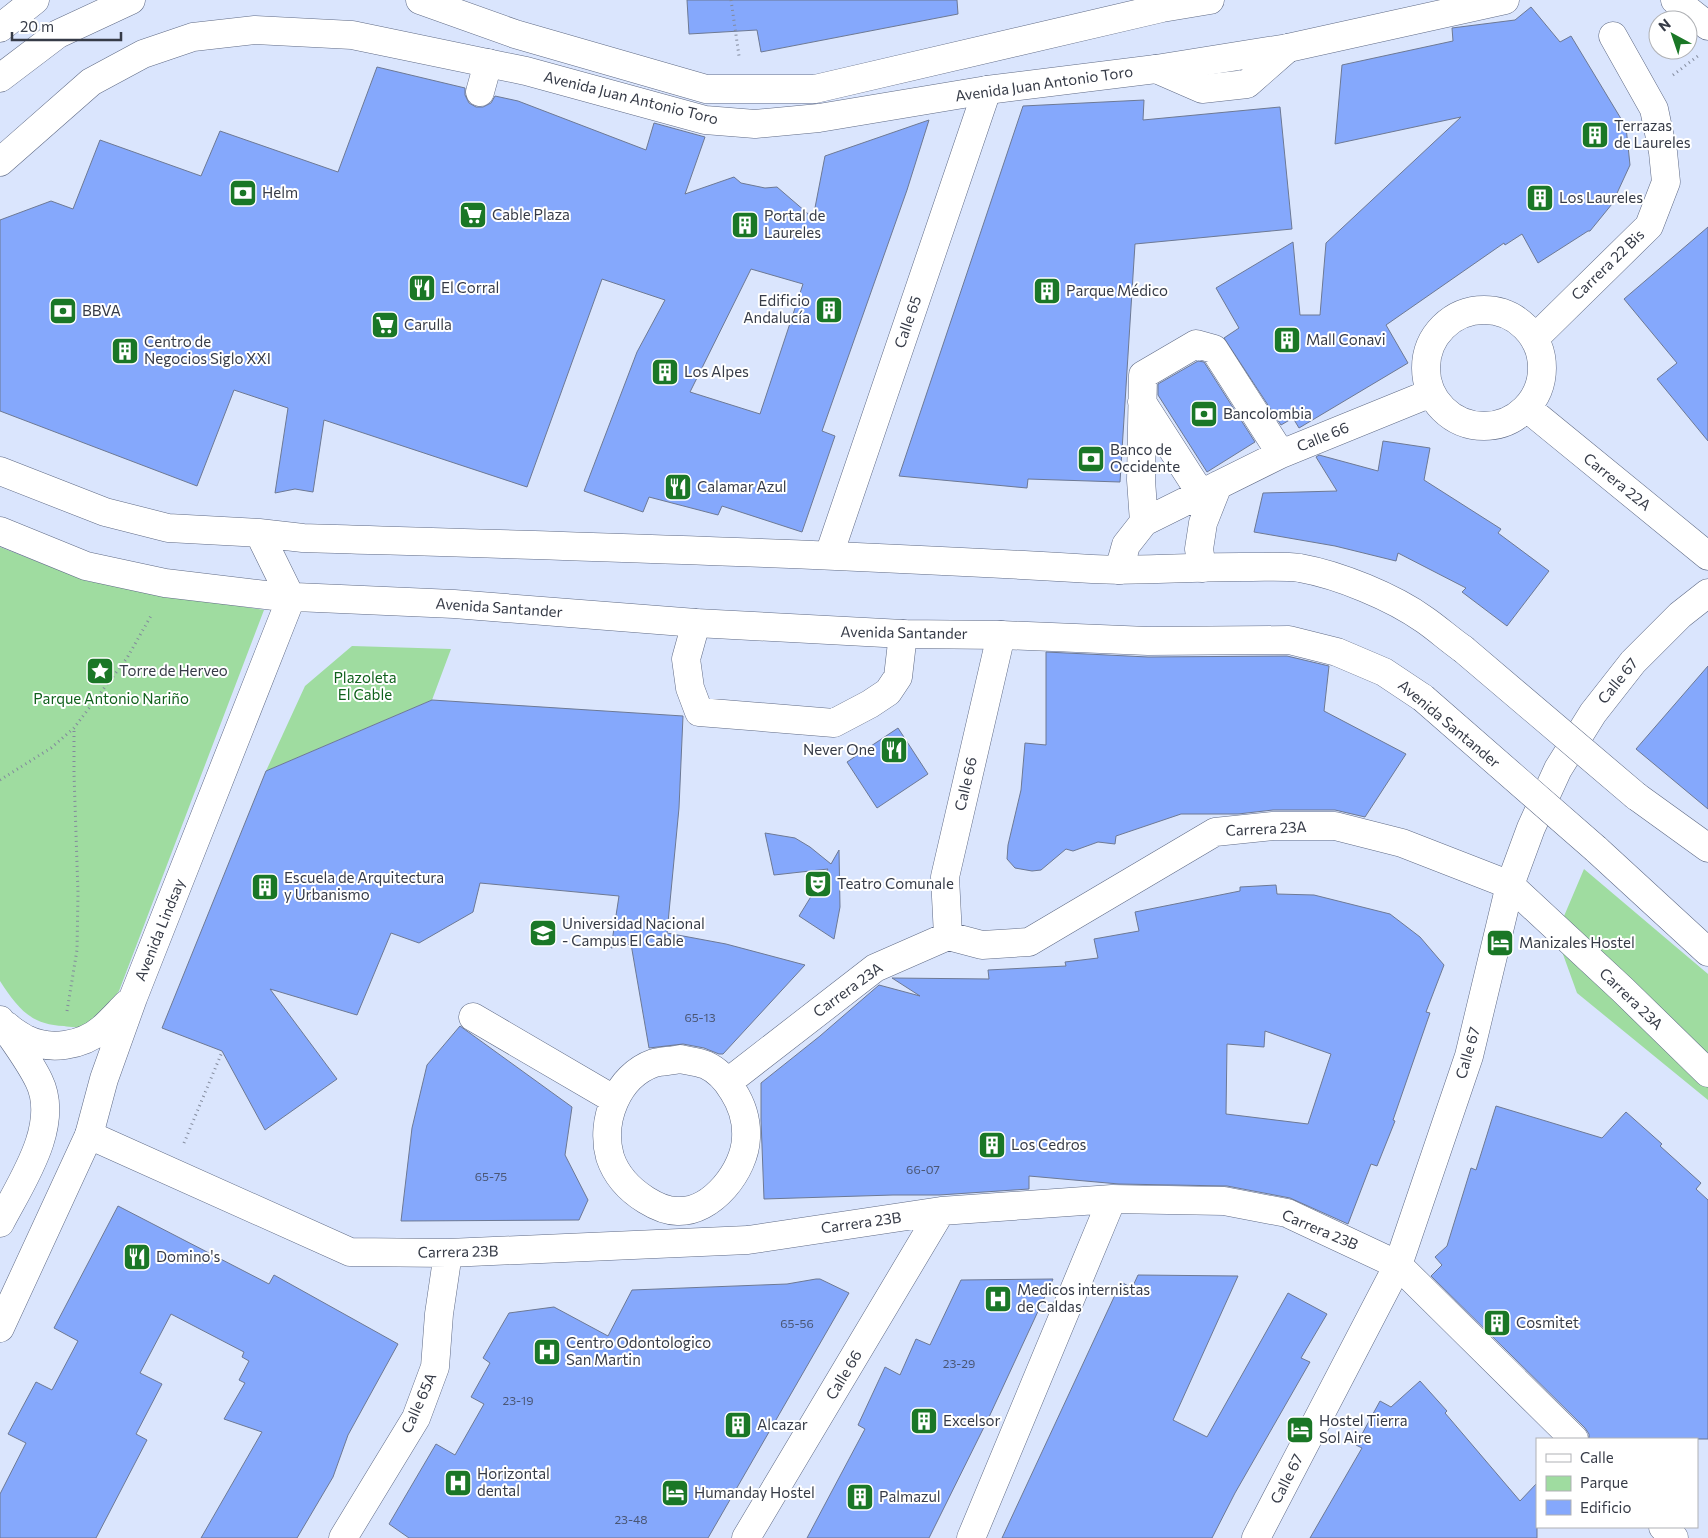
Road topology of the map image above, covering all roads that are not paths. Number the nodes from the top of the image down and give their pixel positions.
1 (35, 0) edge
2 (131, 0) edge
3 (1210, 0) edge
4 (1505, 0) edge
5 (1675, 0) edge
6 (425, 1) edge
7 (1708, 26) edge
8 (0, 28) edge
9 (1613, 36) dead end
10 (488, 63) junction
11 (0, 78) edge
12 (987, 90) junction
13 (480, 92) dead end
14 (0, 162) edge
15 (1534, 338) junction
16 (1431, 393) junction
17 (1142, 402) junction
18 (1526, 408) junction
19 (1281, 454) junction
20 (0, 471) edge
21 (1210, 490) junction
22 (1144, 522) junction
23 (0, 531) edge
24 (259, 533) junction
25 (829, 555) junction
26 (1708, 556) edge
27 (1202, 568) junction
28 (1119, 570) junction
29 (1708, 593) edge
30 (291, 598) junction
31 (696, 623) junction
32 (903, 634) junction
33 (1001, 634) junction
34 (1542, 803) junction
35 (1708, 848) edge
36 (1510, 886) junction
37 (948, 936) junction
38 (1708, 952) edge
39 (133, 998) junction
40 (473, 1017) dead end
41 (0, 1019) edge
42 (1708, 1073) edge
43 (728, 1082) junction
44 (615, 1100) junction
45 (89, 1135) junction
46 (1112, 1199) junction
47 (648, 1201) junction
48 (703, 1204) junction
49 (941, 1211) junction
50 (0, 1223) edge
51 (725, 1240) junction
52 (636, 1244) junction
53 (448, 1253) junction
54 (1398, 1265) junction
55 (0, 1328) edge
56 (1573, 1438) edge
57 (1664, 1528) edge
58 (343, 1538) edge
59 (746, 1538) edge
60 (971, 1538) edge
61 (1256, 1538) edge
62 (1674, 1538) edge

1 - 8 main road
2 - 11 main road
3 - 6 main road, Avenida Juan Antonio Toro
4 - 12 main road, Avenida Juan Antonio Toro
5 - 7 main road
9 - 15 main road, Carrera 22 Bis
10 - 12 main road, Avenida Juan Antonio Toro
10 - 13 main road
10 - 14 main road, Avenida Juan Antonio Toro
12 - 25 main road, Calle 65
15 - 16 main road
15 - 18 main road
16 - 18 main road
16 - 19 main road, Calle 66
17 - 19 main road
17 - 21 main road
17 - 22 main road
18 - 26 main road, Carrera 22A
19 - 21 main road, Calle 66
20 - 24 main road
21 - 22 main road, Calle 66
21 - 27 main road
22 - 28 main road, Calle 66
23 - 30 main road, Avenida Santander
24 - 25 main road
24 - 30 main road
25 - 28 main road
27 - 28 main road
27 - 35 main road, bridge
29 - 34 main road, Calle 67
30 - 31 main road, Avenida Santander
30 - 39 main road, Avenida Lindsay
31 - 32 main road, Avenida Santander
31 - 32 main road
32 - 33 main road, Avenida Santander
33 - 34 main road, Avenida Santander, bridge
33 - 37 main road, Calle 66
34 - 36 main road, Calle 67
34 - 38 main road, Avenida Santander, bridge
36 - 37 main road, Carrera 23A
36 - 42 main road, Carrera 23A
36 - 54 main road, Calle 67
37 - 43 main road, Carrera 23A
39 - 41 main road
39 - 45 main road, Avenida Lindsay
40 - 44 main road
41 - 50 main road
43 - 44 main road
43 - 48 main road
44 - 47 main road
45 - 53 main road, Carrera 23B
45 - 55 main road, Avenida Lindsay
46 - 49 main road, Carrera 23B
46 - 54 main road, Carrera 23B
46 - 60 main road
47 - 48 main road
47 - 52 main road
48 - 51 main road
49 - 51 main road, Carrera 23B
49 - 59 main road, Calle 66
51 - 52 main road, Carrera 23B
52 - 53 main road, Carrera 23B
53 - 58 main road, Calle 65A
54 - 56 main road, Carrera 23B
54 - 61 main road, Calle 67
57 - 62 main road

